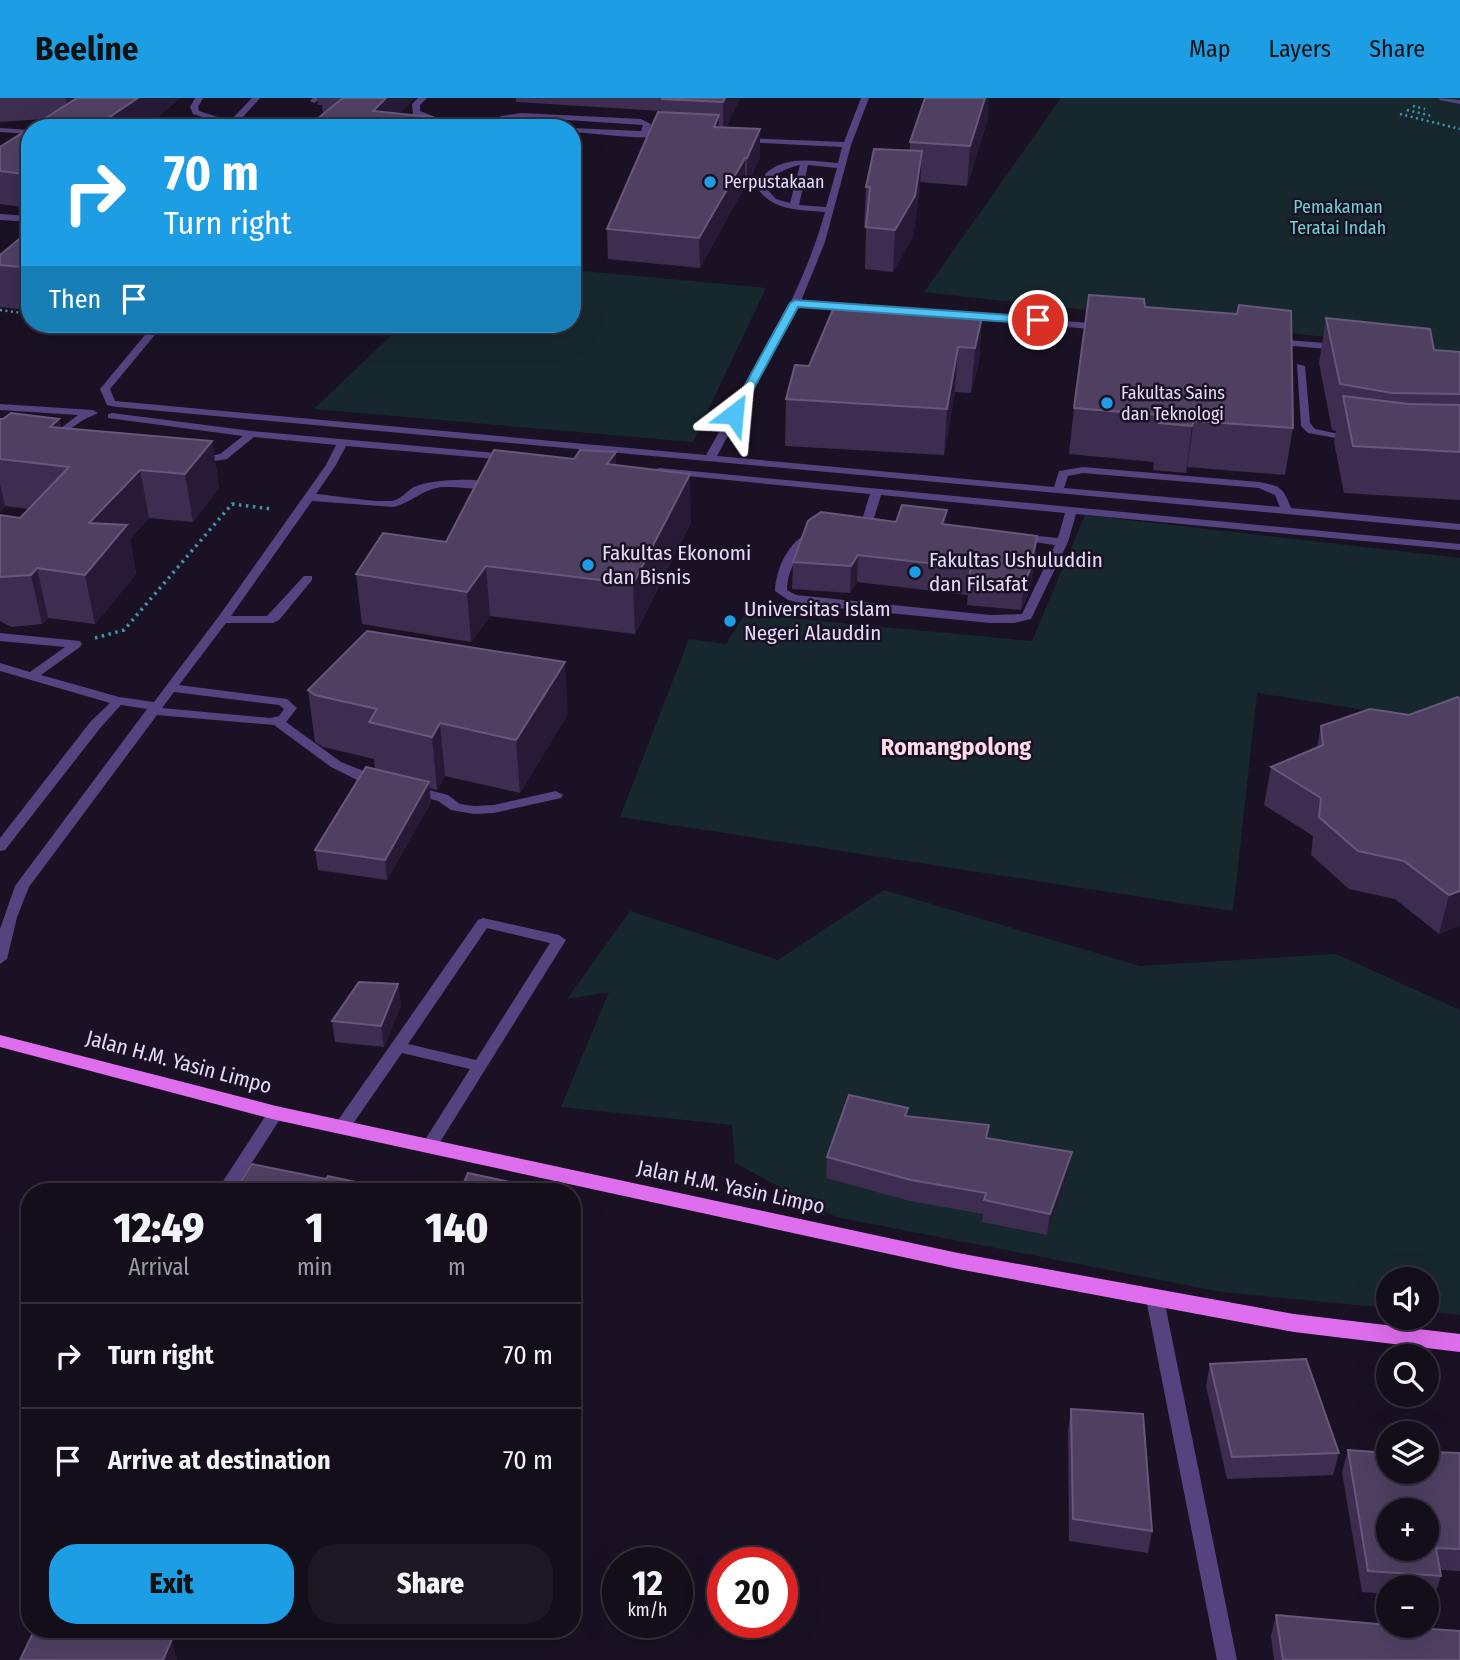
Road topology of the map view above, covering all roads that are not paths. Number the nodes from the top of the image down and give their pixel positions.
1 (199, 98) edge
2 (256, 98) edge
3 (423, 98) edge
4 (865, 98) edge
5 (1443, 98) edge
6 (1460, 102) edge
7 (213, 119) edge
8 (236, 119) edge
9 (432, 119) edge
10 (505, 119) edge
11 (0, 130) edge
12 (21, 131) edge
13 (581, 131) edge
14 (644, 135) junction
15 (680, 136) edge
16 (735, 139) edge
17 (847, 145) junction
18 (805, 163) junction
19 (841, 166) junction
20 (768, 176) dead end
21 (762, 189) dead end
22 (794, 206) junction
23 (829, 210) junction
24 (0, 217) edge
25 (21, 218) edge
26 (795, 303) junction
27 (1120, 328) edge
28 (152, 333) edge
29 (1267, 341) edge
30 (1350, 349) edge
31 (1300, 366) dead end
32 (0, 407) edge
33 (113, 408) junction
34 (90, 413) junction
35 (41, 434) edge
36 (252, 434) junction
37 (1370, 441) edge
38 (342, 443) junction
39 (519, 458) edge
40 (710, 458) junction
41 (184, 459) edge
42 (651, 470) edge
43 (506, 486) edge
44 (877, 490) junction
45 (1058, 491) junction
46 (308, 497) junction
47 (1072, 509) junction
48 (1287, 512) junction
49 (897, 524) edge
50 (1460, 527) edge
51 (820, 530) edge
52 (1007, 536) edge
53 (1062, 542) junction
54 (1460, 547) edge
55 (308, 578) dead end
56 (223, 619) junction
57 (0, 637) edge
58 (0, 667) edge
59 (33, 675) junction
60 (170, 688) junction
61 (196, 691) junction
62 (118, 701) junction
63 (154, 709) junction
64 (182, 712) junction
65 (278, 722) junction
66 (556, 795) dead end
67 (0, 848) edge
68 (5, 916) edge
69 (0, 958) edge
70 (0, 1041) edge
71 (398, 1047) junction
72 (480, 1066) junction
73 (275, 1113) junction
74 (341, 1127) junction
75 (429, 1146) junction
76 (230, 1183) edge
77 (1155, 1299) junction
78 (1460, 1343) edge
79 (1227, 1660) edge

1 - 7 street
2 - 8 street
3 - 9 street
4 - 17 street
5 - 6 street
10 - 14 street
11 - 12 street
13 - 14 street
14 - 15 street
16 - 17 street
17 - 19 street
18 - 19 street
18 - 20 street
18 - 22 street
19 - 23 street
21 - 22 street
22 - 23 street
23 - 26 street
24 - 25 street
26 - 27 street
26 - 40 street
28 - 33 street
29 - 30 street
31 - 37 street
32 - 34 street
33 - 34 street
33 - 36 street
33 - 40 street
34 - 35 street
36 - 38 street
36 - 41 street
38 - 39 street
38 - 46 street
40 - 45 street
42 - 44 street
43 - 46 street
44 - 47 street
44 - 49 street
45 - 48 street
45 - 48 street
46 - 56 street
47 - 53 street
47 - 54 street
48 - 50 street
51 - 53 street
52 - 53 street
55 - 56 street
56 - 60 street
57 - 59 street
58 - 59 street
59 - 62 street
60 - 61 street
60 - 63 street
61 - 64 street
61 - 65 street
62 - 63 street
62 - 67 street
63 - 64 street
63 - 68 street
64 - 65 street
65 - 66 street
68 - 69 street
70 - 73 main road, Jalan H.M. Yasin Limpo
71 - 72 street
71 - 72 street
71 - 74 street
72 - 75 street
73 - 74 main road, Jalan H.M. Yasin Limpo
73 - 76 street
74 - 75 main road, Jalan H.M. Yasin Limpo
75 - 77 main road, Jalan H.M. Yasin Limpo
77 - 78 main road, Jalan H.M. Yasin Limpo
77 - 79 street

